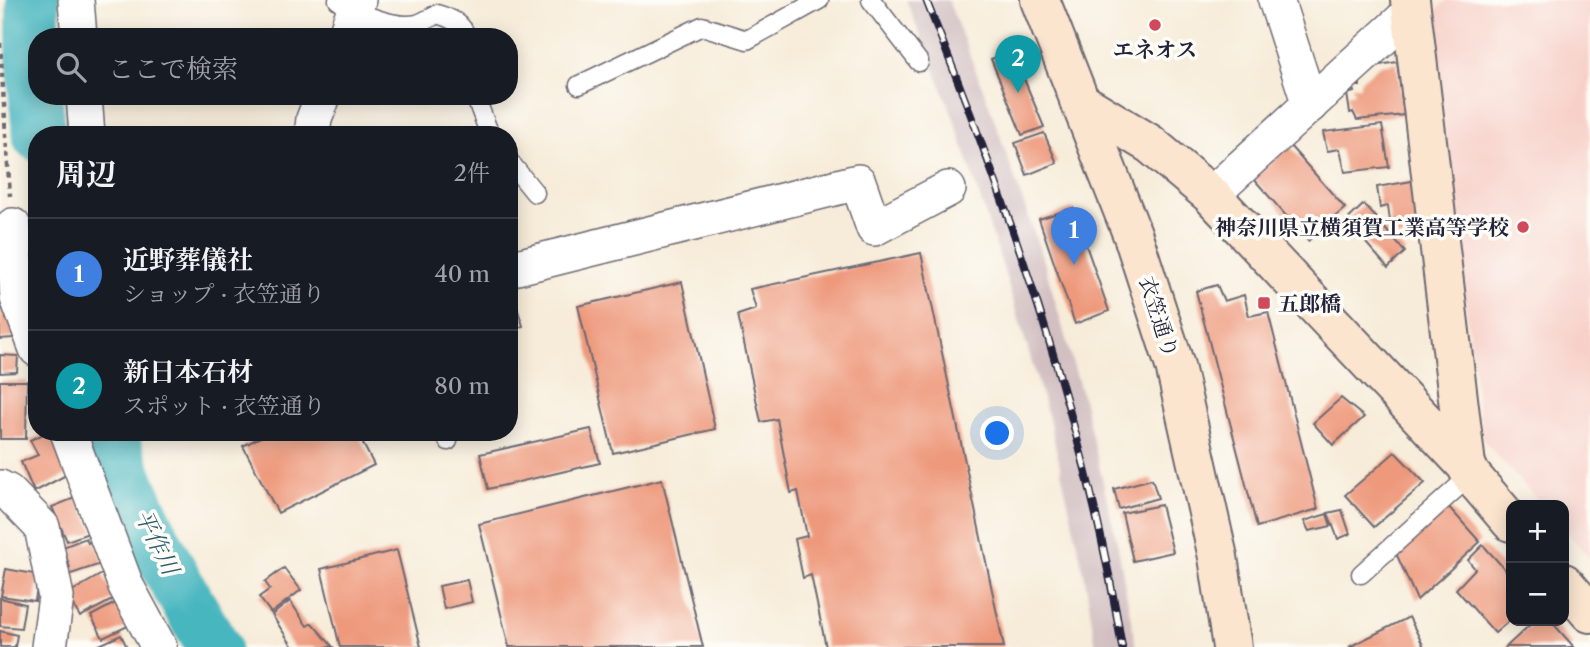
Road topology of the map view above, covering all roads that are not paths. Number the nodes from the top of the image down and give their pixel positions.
1 (76, 0) edge
2 (819, 0) edge
3 (872, 0) edge
4 (1040, 0) edge
5 (1276, 0) edge
6 (1415, 4) edge
7 (349, 12) edge
8 (78, 28) edge
9 (462, 28) edge
10 (919, 62) dead end
11 (579, 85) dead end
12 (1079, 101) junction
13 (85, 105) edge
14 (478, 105) edge
15 (1310, 105) junction
16 (86, 126) edge
17 (487, 126) edge
18 (518, 172) edge
19 (948, 189) dead end
20 (535, 193) dead end
21 (1211, 195) junction
22 (13, 226) road end
23 (518, 267) edge
24 (18, 295) edge
25 (28, 323) edge
26 (71, 441) edge
27 (1468, 470) junction
28 (0, 488) edge
29 (1506, 516) edge
30 (1361, 574) dead end
31 (1569, 589) edge
32 (1590, 613) edge
33 (49, 647) edge
34 (159, 647) edge
35 (1232, 647) edge

1 - 8 street
2 - 11 lane
3 - 10 lane
4 - 12 street, 衣笠通り
5 - 15 street
6 - 15 street
6 - 27 street
7 - 9 lane
12 - 21 street
12 - 35 street, 衣笠通り
13 - 16 street
14 - 17 lane
15 - 21 street
18 - 20 lane
19 - 23 street
21 - 27 street
22 - 24 street
24 - 25 street
26 - 34 street
27 - 29 street
27 - 30 lane
28 - 33 street
31 - 32 street

